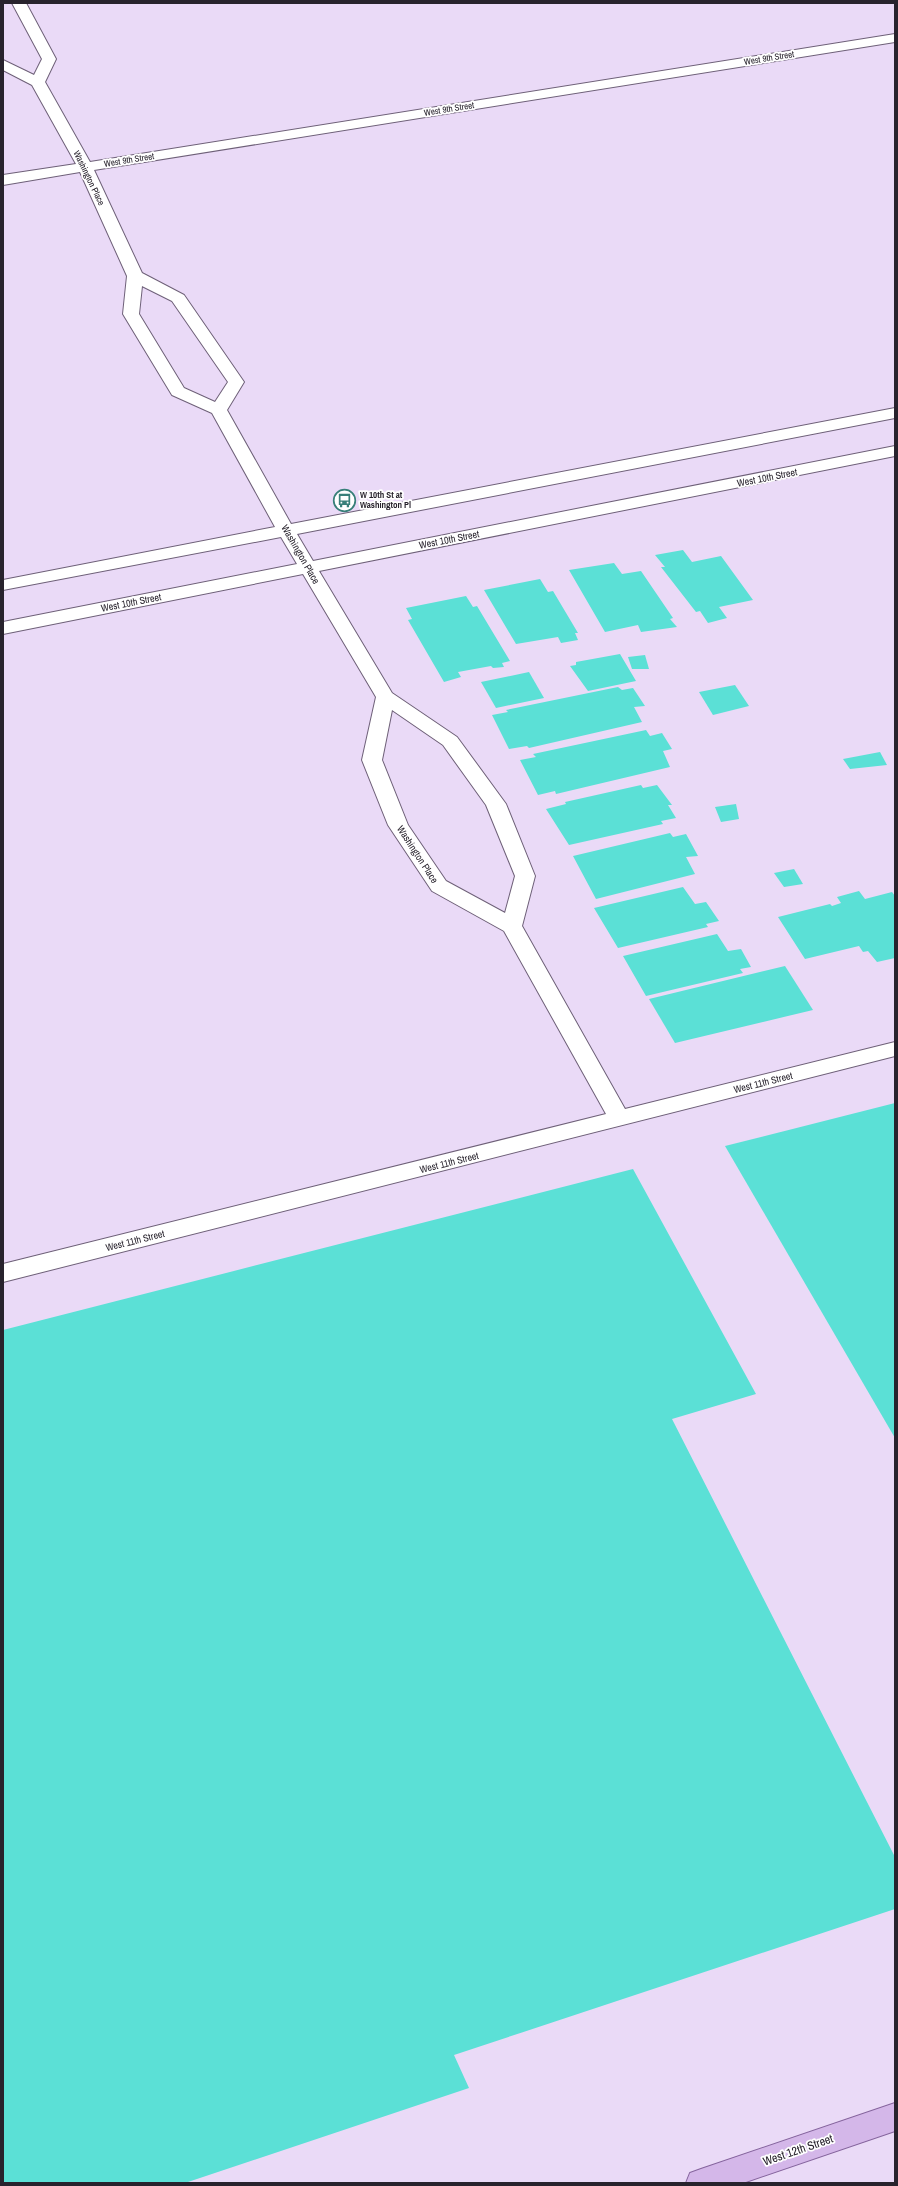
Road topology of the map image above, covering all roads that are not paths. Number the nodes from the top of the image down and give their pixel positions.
1 (19, 3) edge
2 (895, 38) edge
3 (3, 64) edge
4 (38, 82) junction
5 (84, 167) junction
6 (3, 180) edge
7 (135, 276) junction
8 (219, 410) junction
9 (895, 413) edge
10 (895, 451) edge
11 (287, 532) junction
12 (308, 567) junction
13 (3, 585) edge
14 (3, 628) edge
15 (385, 697) junction
16 (512, 926) junction
17 (895, 1049) edge
18 (620, 1119) junction
19 (3, 1273) edge
20 (895, 2116) edge
21 (701, 2183) edge

1 - 4 street
2 - 5 street, West 9th Street
3 - 4 street
4 - 5 street, Washington Place
5 - 6 street, West 9th Street
5 - 7 street, Washington Place
7 - 8 street
7 - 8 street
8 - 11 street, Washington Place
9 - 11 street
10 - 12 street, West 10th Street
11 - 12 street, Washington Place
11 - 13 street
12 - 14 street, West 10th Street
12 - 15 street, Washington Place
15 - 16 street, Washington Place
15 - 16 street, Washington Place
16 - 18 street
17 - 18 street, West 11th Street
18 - 19 street, West 11th Street
20 - 21 main road, West 12th Street

